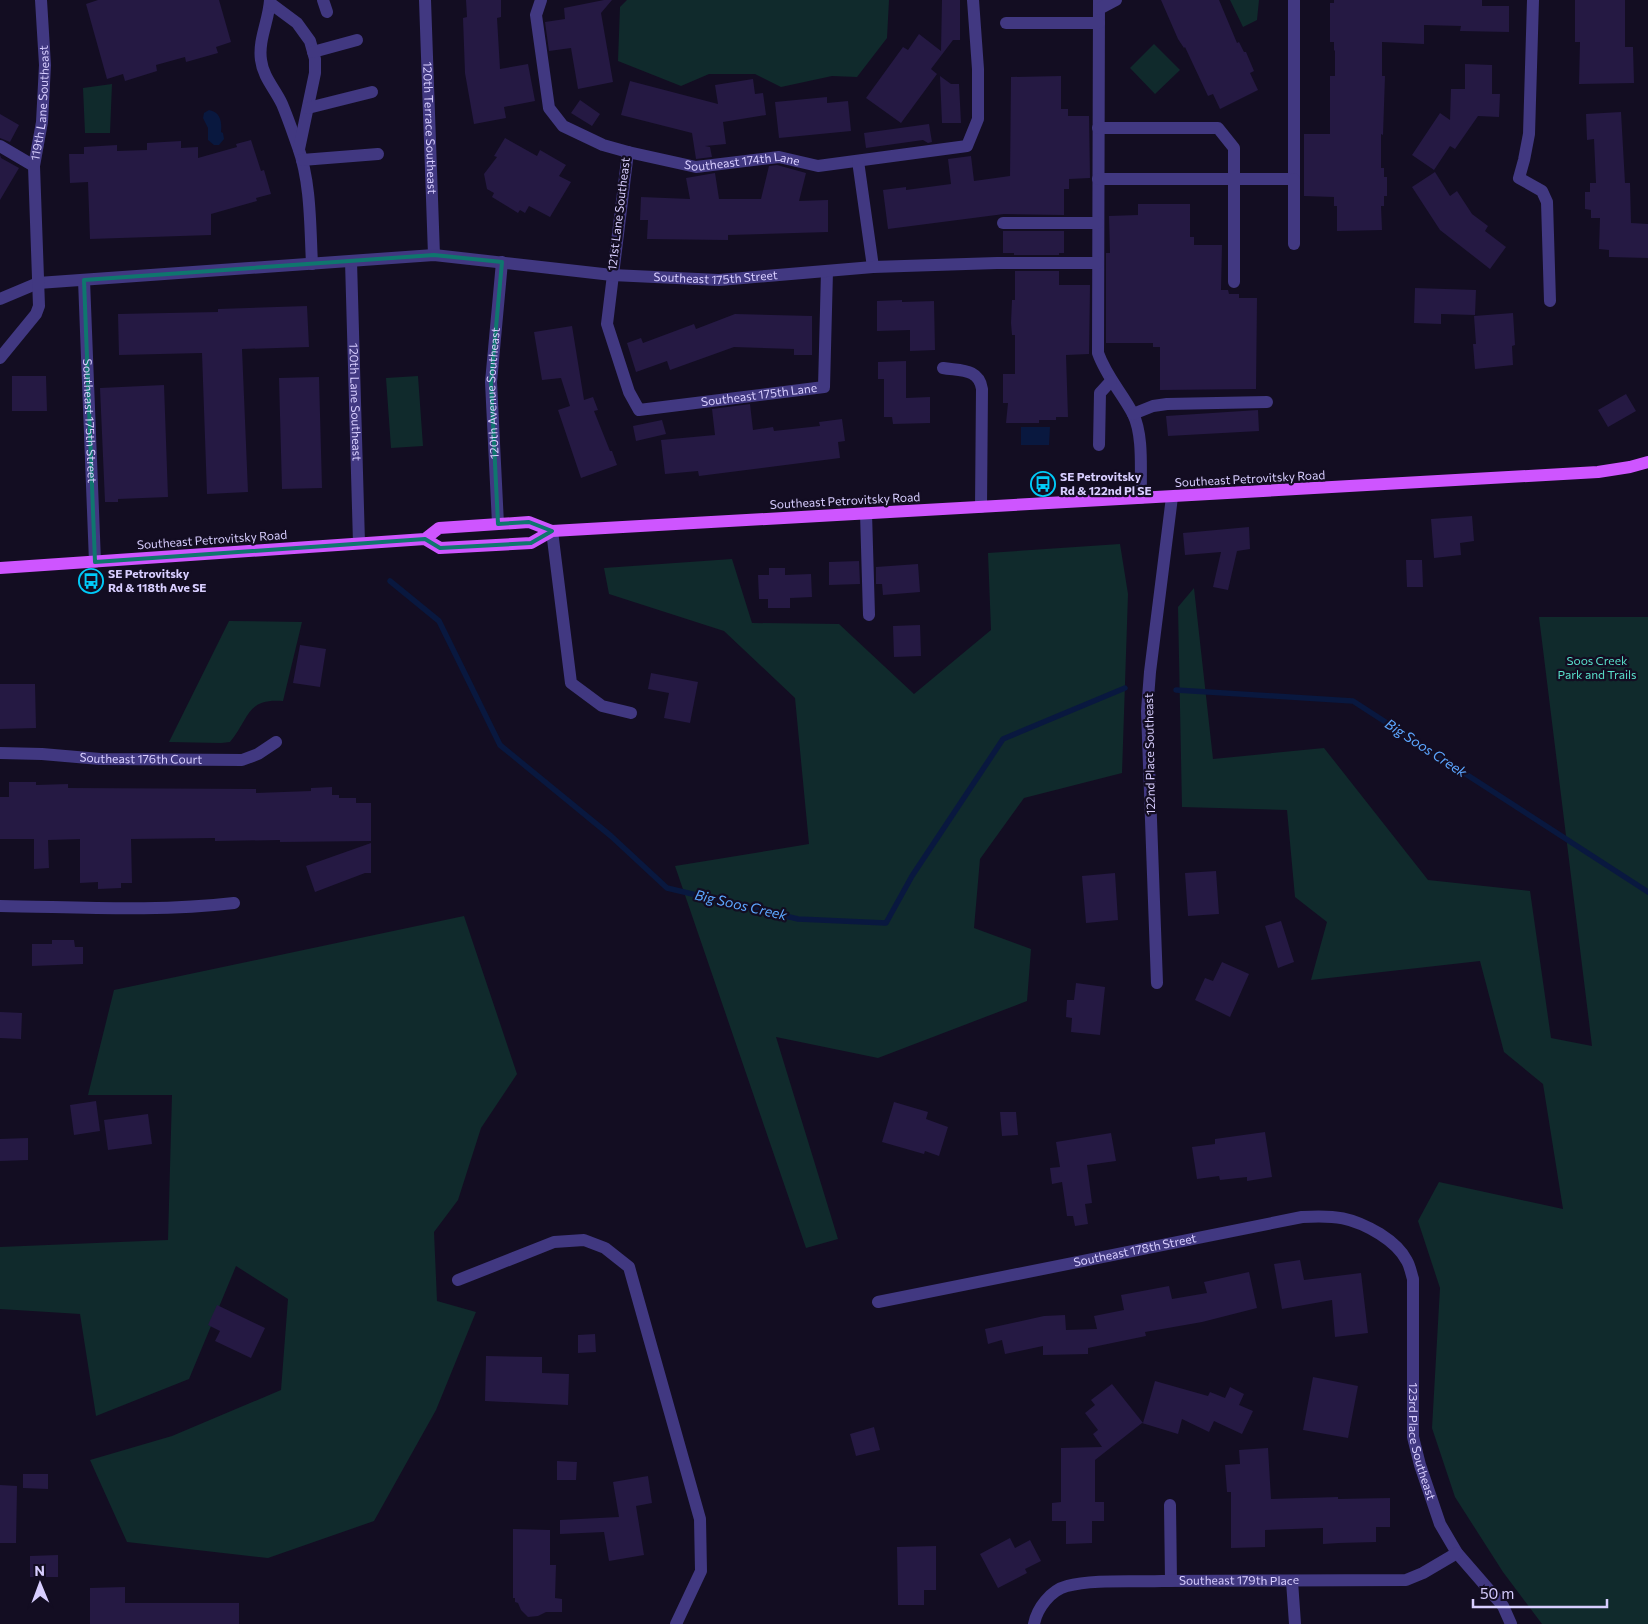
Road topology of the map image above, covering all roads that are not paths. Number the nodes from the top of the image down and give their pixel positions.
1 (41, 0) edge
2 (425, 0) edge
3 (541, 0) edge
4 (973, 0) edge
5 (1116, 0) edge
6 (1294, 0) edge
7 (1533, 0) edge
8 (270, 1) edge
9 (1099, 4) edge
10 (1006, 23) dead end
11 (1098, 23) junction
12 (357, 40) dead end
13 (313, 52) junction
14 (372, 92) dead end
15 (308, 108) junction
16 (1098, 128) junction
17 (0, 146) edge
18 (628, 152) junction
19 (378, 154) dead end
20 (300, 155) junction
21 (858, 161) junction
22 (34, 166) junction
23 (1098, 179) junction
24 (1234, 179) junction
25 (1294, 179) junction
26 (1004, 223) dead end
27 (1098, 223) junction
28 (1294, 244) dead end
29 (434, 255) junction
30 (351, 261) junction
31 (502, 262) junction
32 (1098, 263) junction
33 (312, 264) junction
34 (873, 267) junction
35 (827, 271) junction
36 (612, 275) junction
37 (84, 280) junction
38 (1234, 282) dead end
39 (38, 283) junction
40 (0, 299) edge
41 (1550, 301) dead end
42 (0, 358) edge
43 (943, 368) dead end
44 (1112, 381) junction
45 (1267, 402) dead end
46 (639, 410) joint
47 (1133, 414) junction
48 (1099, 445) dead end
49 (1648, 462) edge
50 (1172, 496) junction
51 (1142, 498) junction
52 (981, 507) junction
53 (866, 513) junction
54 (498, 524) junction
55 (552, 531) junction
56 (425, 538) junction
57 (359, 543) junction
58 (94, 562) junction
59 (0, 568) edge
60 (869, 615) dead end
61 (631, 713) dead end
62 (276, 742) dead end
63 (0, 753) edge
64 (234, 903) dead end
65 (0, 906) edge
66 (1157, 983) dead end
67 (1389, 1240) joint
68 (458, 1280) dead end
69 (878, 1302) dead end
70 (1170, 1505) dead end
71 (1457, 1554) junction
72 (1171, 1581) junction
73 (1292, 1581) junction
74 (676, 1624) edge
75 (1034, 1624) edge
76 (1295, 1624) edge
77 (1511, 1624) edge

1 - 22 street, 119th Lane Southeast
2 - 29 street, 120th Terrace Southeast
3 - 18 street, 121st Lane Southeast
4 - 21 street, Southeast 174th Lane
5 - 9 street
6 - 25 street
7 - 41 street
8 - 13 street
8 - 20 street
9 - 11 street
10 - 11 street
11 - 16 street
12 - 13 street
13 - 15 street
14 - 15 street
15 - 20 street
16 - 23 street
16 - 24 street
17 - 22 street, 119th Lane Southeast
18 - 21 street, Southeast 174th Lane
18 - 36 street, 121st Lane Southeast
19 - 20 street
20 - 33 street
21 - 34 street
22 - 39 street
23 - 24 street
23 - 27 street
24 - 25 street
24 - 38 street
25 - 28 street
26 - 27 street
27 - 32 street
29 - 30 street
29 - 31 street, Southeast 175th Street
30 - 33 street
30 - 57 street, 120th Lane Southeast
31 - 36 street, Southeast 175th Street
31 - 54 street, 120th Avenue Southeast
32 - 34 street, Southeast 175th Street
32 - 44 street
33 - 37 street
34 - 35 street, Southeast 175th Street
35 - 36 street, Southeast 175th Street
35 - 46 street, Southeast 175th Lane
36 - 46 street, 121st Lane Southeast
37 - 39 street
37 - 58 street, Southeast 175th Street
39 - 40 street
39 - 42 street
43 - 52 street
44 - 47 street
44 - 48 street
45 - 47 street
47 - 51 street
49 - 50 main road, Southeast Petrovitsky Road
50 - 51 main road, Southeast Petrovitsky Road
50 - 66 street, 122nd Place Southeast
51 - 52 main road, Southeast Petrovitsky Road
52 - 53 main road, Southeast Petrovitsky Road
53 - 55 main road, Southeast Petrovitsky Road
53 - 60 street
54 - 55 main road, Southeast Petrovitsky Road
54 - 56 main road, Southeast Petrovitsky Road
55 - 56 main road, Southeast Petrovitsky Road
55 - 61 street
56 - 57 main road, Southeast Petrovitsky Road
57 - 58 main road, Southeast Petrovitsky Road
58 - 59 main road, Southeast Petrovitsky Road
62 - 63 street, Southeast 176th Court
64 - 65 street
67 - 69 street, Southeast 178th Street
67 - 71 street, 123rd Place Southeast
68 - 74 street
70 - 72 street
71 - 73 street, Southeast 179th Place
71 - 77 street, 123rd Place Southeast
72 - 73 street, Southeast 179th Place
72 - 75 street, Southeast 179th Place
73 - 76 street

